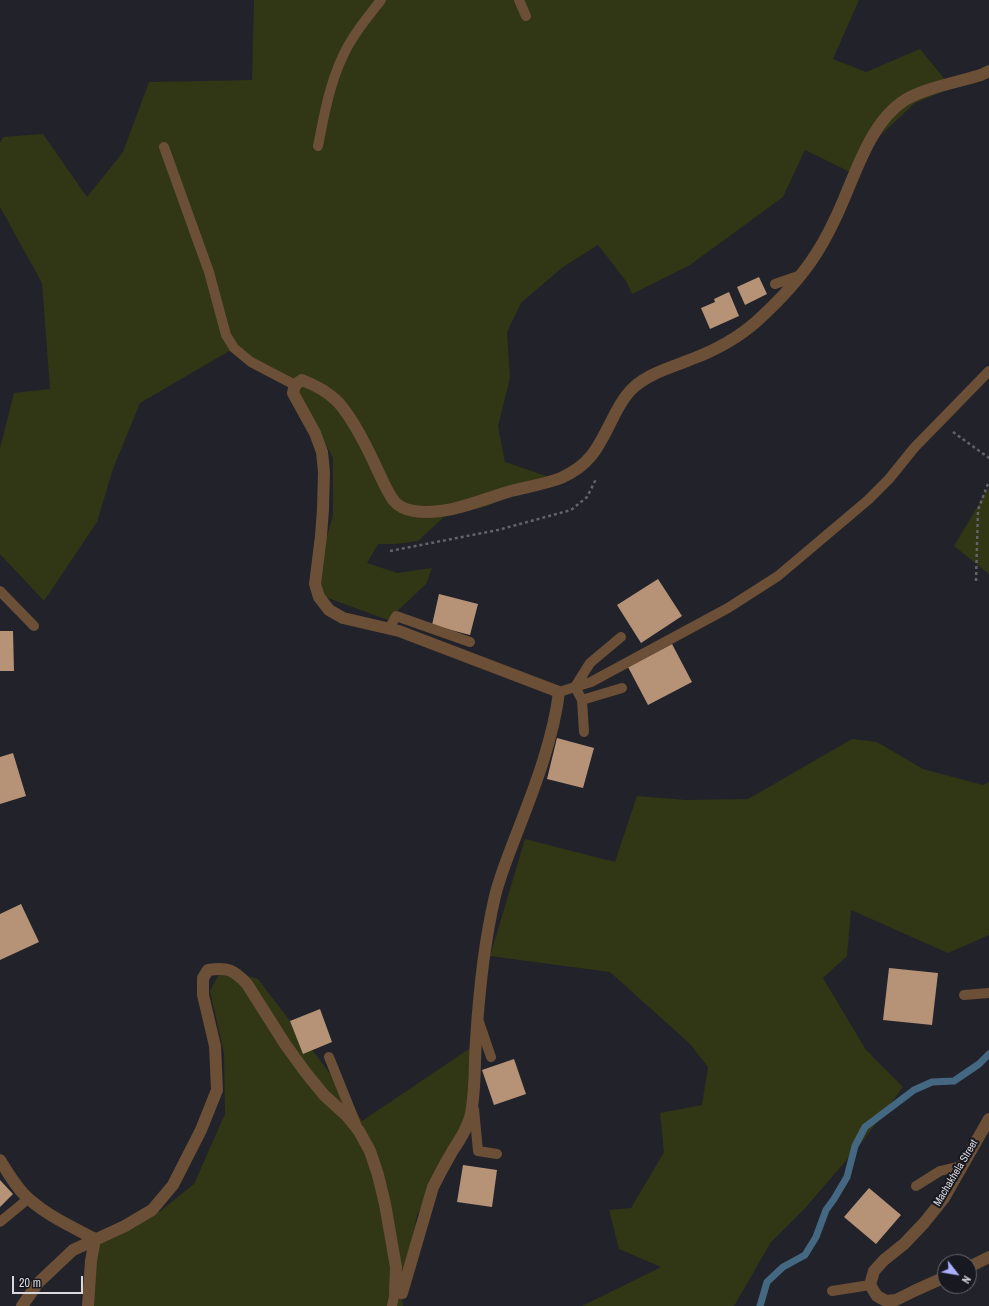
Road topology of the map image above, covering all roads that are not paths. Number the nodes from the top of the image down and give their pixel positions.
1 (382, 0) edge
2 (519, 0) edge
3 (526, 16) dead end
4 (989, 72) edge
5 (318, 146) dead end
6 (164, 147) dead end
7 (801, 275) junction
8 (775, 284) dead end
9 (989, 371) edge
10 (295, 385) junction
11 (0, 591) edge
12 (34, 626) dead end
13 (389, 629) junction
14 (621, 637) dead end
15 (470, 642) dead end
16 (575, 687) junction
17 (622, 688) dead end
18 (559, 692) junction
19 (582, 700) junction
20 (584, 732) dead end
21 (989, 993) edge
22 (964, 996) dead end
23 (478, 1018) junction
24 (491, 1057) dead end
25 (329, 1058) dead end
26 (473, 1101) junction
27 (989, 1119) edge
28 (359, 1131) junction
29 (497, 1154) dead end
30 (0, 1160) edge
31 (961, 1166) junction
32 (916, 1186) dead end
33 (28, 1199) junction
34 (0, 1222) edge
35 (95, 1239) junction
36 (989, 1257) edge
37 (977, 1262) edge
38 (937, 1281) edge
39 (870, 1284) junction
40 (832, 1291) dead end
41 (395, 1292) junction
42 (22, 1306) edge
43 (88, 1306) edge
44 (392, 1306) edge

1 - 5 lane
2 - 3 lane
4 - 7 street
6 - 10 lane
7 - 8 lane
7 - 10 street
9 - 16 lane
10 - 13 street
11 - 12 lane
13 - 15 lane
13 - 18 street
14 - 16 lane
16 - 18 lane
16 - 19 lane
17 - 19 lane
18 - 23 street
19 - 20 lane
21 - 22 lane
23 - 24 lane
23 - 26 street
25 - 28 lane
26 - 29 lane
26 - 41 street
27 - 31 street, Machakhela Street
28 - 35 street
28 - 41 street
30 - 33 street
31 - 32 lane
31 - 39 street, Machakhela Street
33 - 34 lane
33 - 35 street
35 - 42 street
35 - 43 street
36 - 37 street
38 - 39 street
39 - 40 lane
41 - 44 lane

